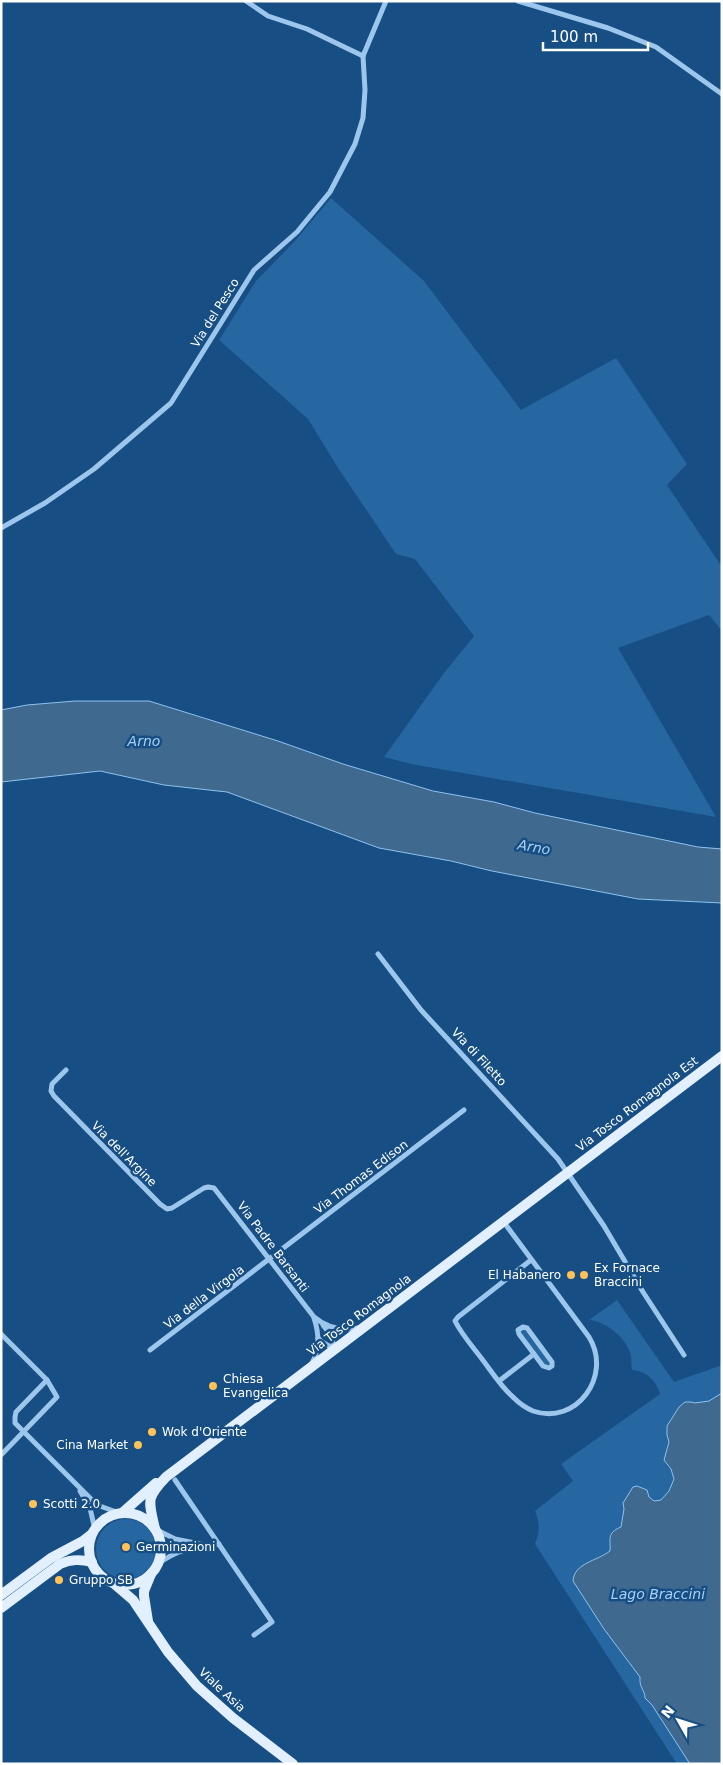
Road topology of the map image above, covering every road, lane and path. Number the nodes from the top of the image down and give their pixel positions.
1 (246, 1) edge
2 (386, 1) edge
3 (518, 1) edge
4 (363, 56) junction
5 (722, 94) edge
6 (1, 528) edge
7 (378, 954) dead end
8 (722, 1056) edge
9 (66, 1070) dead end
10 (464, 1110) dead end
11 (567, 1173) junction
12 (215, 1189) joint
13 (503, 1221) junction
14 (269, 1260) junction
15 (531, 1260) junction
16 (314, 1318) junction
17 (323, 1324) junction
18 (363, 1327) junction
19 (1, 1334) edge
20 (318, 1337) junction
21 (334, 1349) junction
22 (150, 1350) dead end
23 (534, 1354) junction
24 (684, 1355) dead end
25 (305, 1371) junction
26 (47, 1380) junction
27 (499, 1381) junction
28 (23, 1432) junction
29 (1, 1454) edge
30 (170, 1479) junction
31 (77, 1486) junction
32 (120, 1513) junction
33 (155, 1529) junction
34 (94, 1532) junction
35 (203, 1544) junction
36 (219, 1544) junction
37 (92, 1562) junction
38 (158, 1564) junction
39 (151, 1574) junction
40 (112, 1582) junction
41 (3, 1593) edge
42 (1, 1608) edge
43 (148, 1622) junction
44 (254, 1635) dead end
45 (293, 1764) edge

1 - 4 street
2 - 4 street
3 - 5 street
4 - 6 street, Via del Pesco
7 - 11 street, Via di Filetto
8 - 11 main road, Via Tosco Romagnola Est
9 - 12 street, Via dell'Argine
10 - 14 street, Via Thomas Edison
11 - 13 main road, Via Tosco Romagnola
11 - 24 street, Via di Filetto
12 - 14 street, Via Padre Barsanti
13 - 15 street
13 - 18 main road, Via Tosco Romagnola
14 - 16 street, Via Padre Barsanti
14 - 22 street, Via della Virgola
15 - 27 street
15 - 27 street
16 - 17 street, Via Padre Barsanti
16 - 20 street, Via Padre Barsanti
17 - 18 street, Via Padre Barsanti
17 - 21 street
18 - 21 main road, Via Tosco Romagnola
19 - 26 street
20 - 21 street
20 - 25 street, Via Padre Barsanti
21 - 25 main road, Via Tosco Romagnola
23 - 23 street
23 - 27 street
25 - 30 main road, Via Tosco Romagnola
26 - 28 street
26 - 28 street
28 - 29 street
28 - 31 street
30 - 32 main road, Via Tosco Romagnola
30 - 33 main road, Via Tosco Romagnola
30 - 36 street
31 - 32 street
31 - 34 street
32 - 33 main road
32 - 34 main road
33 - 35 street
33 - 38 main road
34 - 37 main road
34 - 41 main road
35 - 36 street
35 - 38 street
36 - 44 street
37 - 40 main road
37 - 42 main road
38 - 39 main road
39 - 40 main road
39 - 43 main road
40 - 43 main road, Viale Asia
43 - 45 main road, Viale Asia

